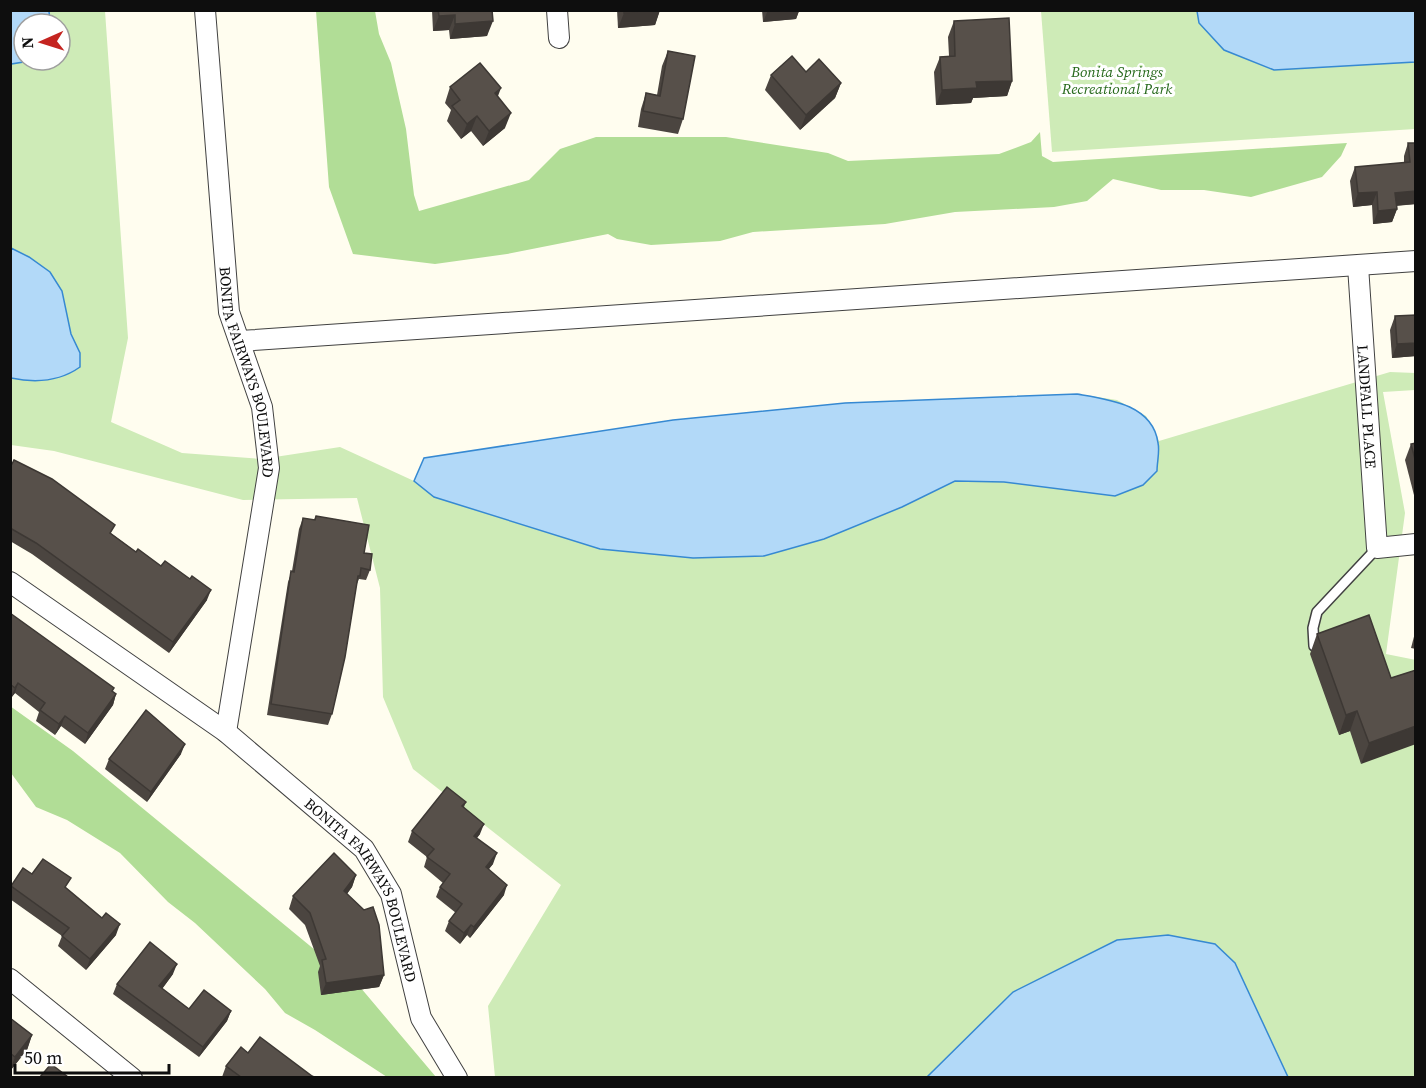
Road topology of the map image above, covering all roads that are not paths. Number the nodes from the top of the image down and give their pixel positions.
1 (205, 10) edge
2 (557, 10) edge
3 (559, 39) dead end
4 (1416, 261) edge
5 (1358, 266) junction
6 (240, 341) junction
7 (1416, 544) edge
8 (1377, 548) junction
9 (10, 582) edge
10 (1314, 646) dead end
11 (226, 732) junction
12 (10, 979) edge
13 (132, 1077) edge
14 (457, 1077) edge

1 - 6 street, BONITA FAIRWAYS BOULEVARD
2 - 3 street
4 - 5 street
5 - 6 street
5 - 8 street, LANDFALL PLACE
6 - 11 street, BONITA FAIRWAYS BOULEVARD
7 - 8 street
8 - 10 lane
9 - 11 street, BONITA FAIRWAYS BOULEVARD
11 - 14 street, BONITA FAIRWAYS BOULEVARD
12 - 13 street

